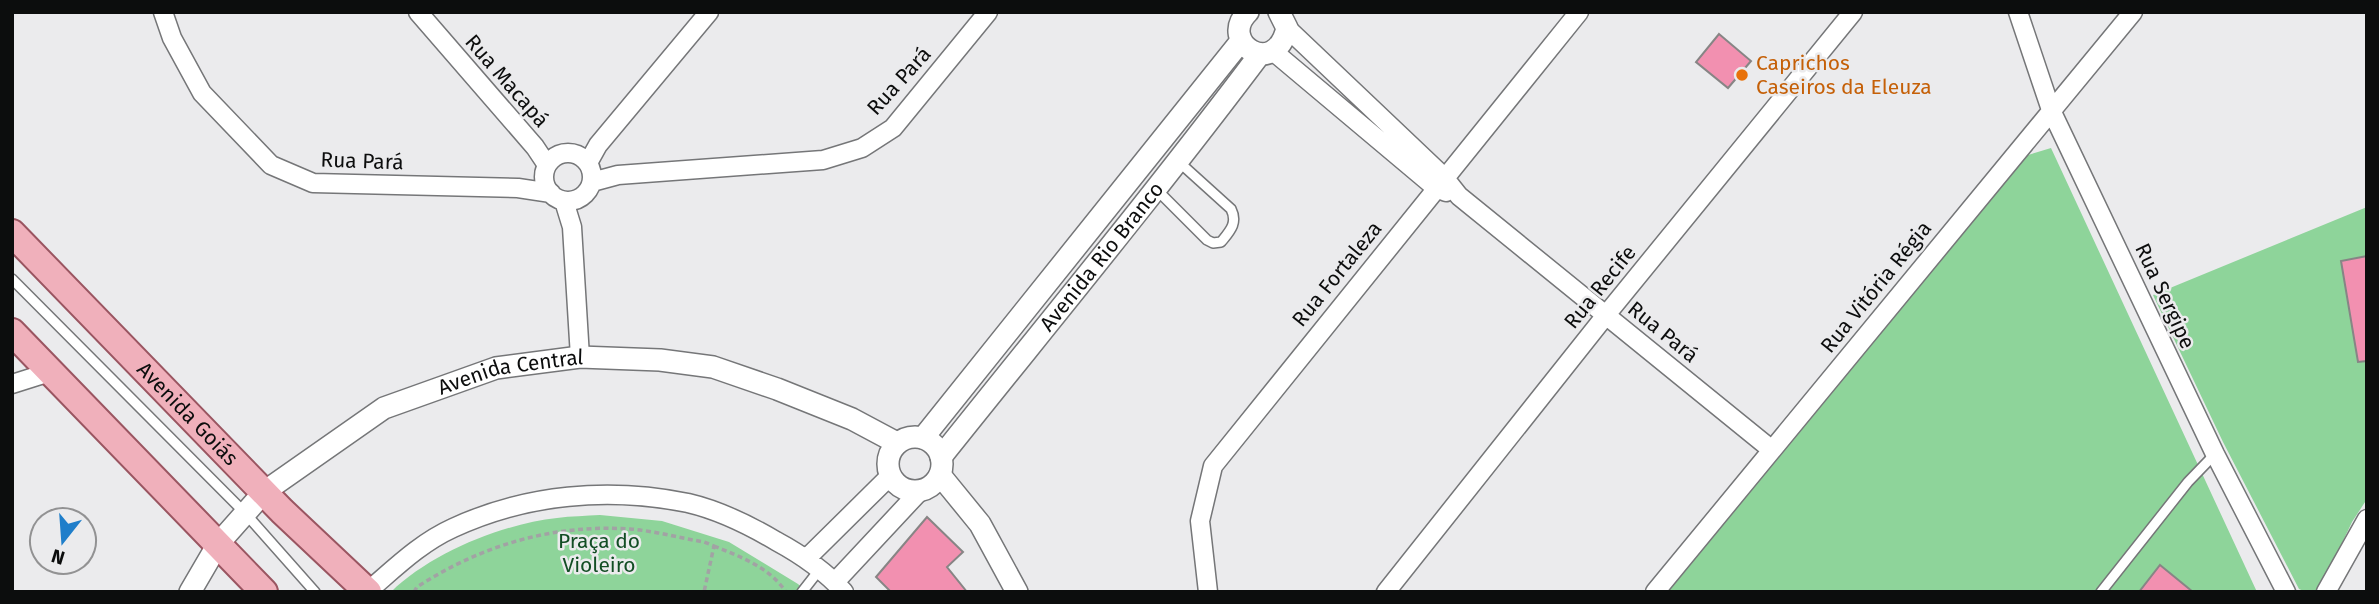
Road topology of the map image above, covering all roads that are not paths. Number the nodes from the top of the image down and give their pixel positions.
1 (163, 12) edge
2 (418, 12) edge
3 (709, 12) edge
4 (988, 12) edge
5 (1579, 12) edge
6 (1853, 12) edge
7 (2018, 12) edge
8 (2133, 12) edge
9 (1241, 14) edge
10 (1287, 19) edge
11 (1241, 41) junction
12 (1267, 53) junction
13 (1317, 57) junction
14 (1303, 74) junction
15 (2051, 110) junction
16 (1179, 162) junction
17 (588, 168) junction
18 (557, 182) junction
19 (1440, 183) junction
20 (1156, 189) junction
21 (14, 232) edge
22 (12, 279) edge
23 (1606, 315) junction
24 (12, 332) edge
25 (580, 357) junction
26 (50, 372) junction
27 (12, 384) edge
28 (923, 438) junction
29 (897, 443) junction
30 (1772, 450) junction
31 (2215, 454) junction
32 (941, 466) junction
33 (890, 476) junction
34 (920, 491) junction
35 (264, 492) junction
36 (245, 513) junction
37 (2367, 519) edge
38 (218, 544) junction
39 (814, 564) junction
40 (839, 587) edge
41 (190, 592) edge
42 (264, 592) edge
43 (315, 592) edge
44 (368, 592) edge
45 (802, 592) edge
46 (1017, 592) edge
47 (1208, 592) edge
48 (1386, 592) edge
49 (1655, 592) edge
50 (2101, 592) edge
51 (2287, 592) edge
52 (2326, 592) edge

1 - 18 street, Rua Pará
2 - 18 street, Rua Macapá
3 - 17 street
4 - 17 street, Rua Pará
5 - 19 street, Rua Fortaleza
6 - 23 street, Rua Recife
7 - 15 street, Rua Sergipe
8 - 15 street, Rua Vitória Régia
9 - 11 street
10 - 12 street, Avenida Rio Branco
10 - 13 street, Rua Pará
11 - 12 street
11 - 28 street, Avenida Rio Branco
12 - 14 street, Rua Pará
12 - 16 street, Avenida Rio Branco
13 - 14 street
13 - 19 street, Rua Pará
14 - 19 street, Rua Pará
15 - 30 street, Rua Vitória Régia
15 - 31 street, Rua Sergipe
16 - 20 street, Avenida Rio Branco
16 - 20 lane
17 - 18 street, Rua Pará
17 - 18 street
18 - 25 street
19 - 23 street, Rua Pará
19 - 47 street, Rua Fortaleza
20 - 32 street, Avenida Rio Branco
21 - 35 main road, Avenida Goiás
22 - 36 lane
23 - 30 street, Rua Pará
23 - 48 street, Rua Recife
24 - 26 main road
25 - 29 street, Avenida Central
25 - 35 street, Avenida Central
26 - 27 street
26 - 38 main road
28 - 29 street
28 - 32 street
29 - 33 street
30 - 49 street, Rua Vitória Régia
31 - 50 lane
31 - 51 street, Rua Sergipe
32 - 34 street
32 - 46 street
33 - 34 street
33 - 39 street
34 - 40 street
35 - 36 street, Avenida Central
35 - 44 main road, Avenida Goiás
36 - 38 street, Avenida Central
36 - 43 lane
37 - 52 street
38 - 41 street, Avenida Central
38 - 42 main road
39 - 40 street
39 - 44 street
39 - 45 lane

